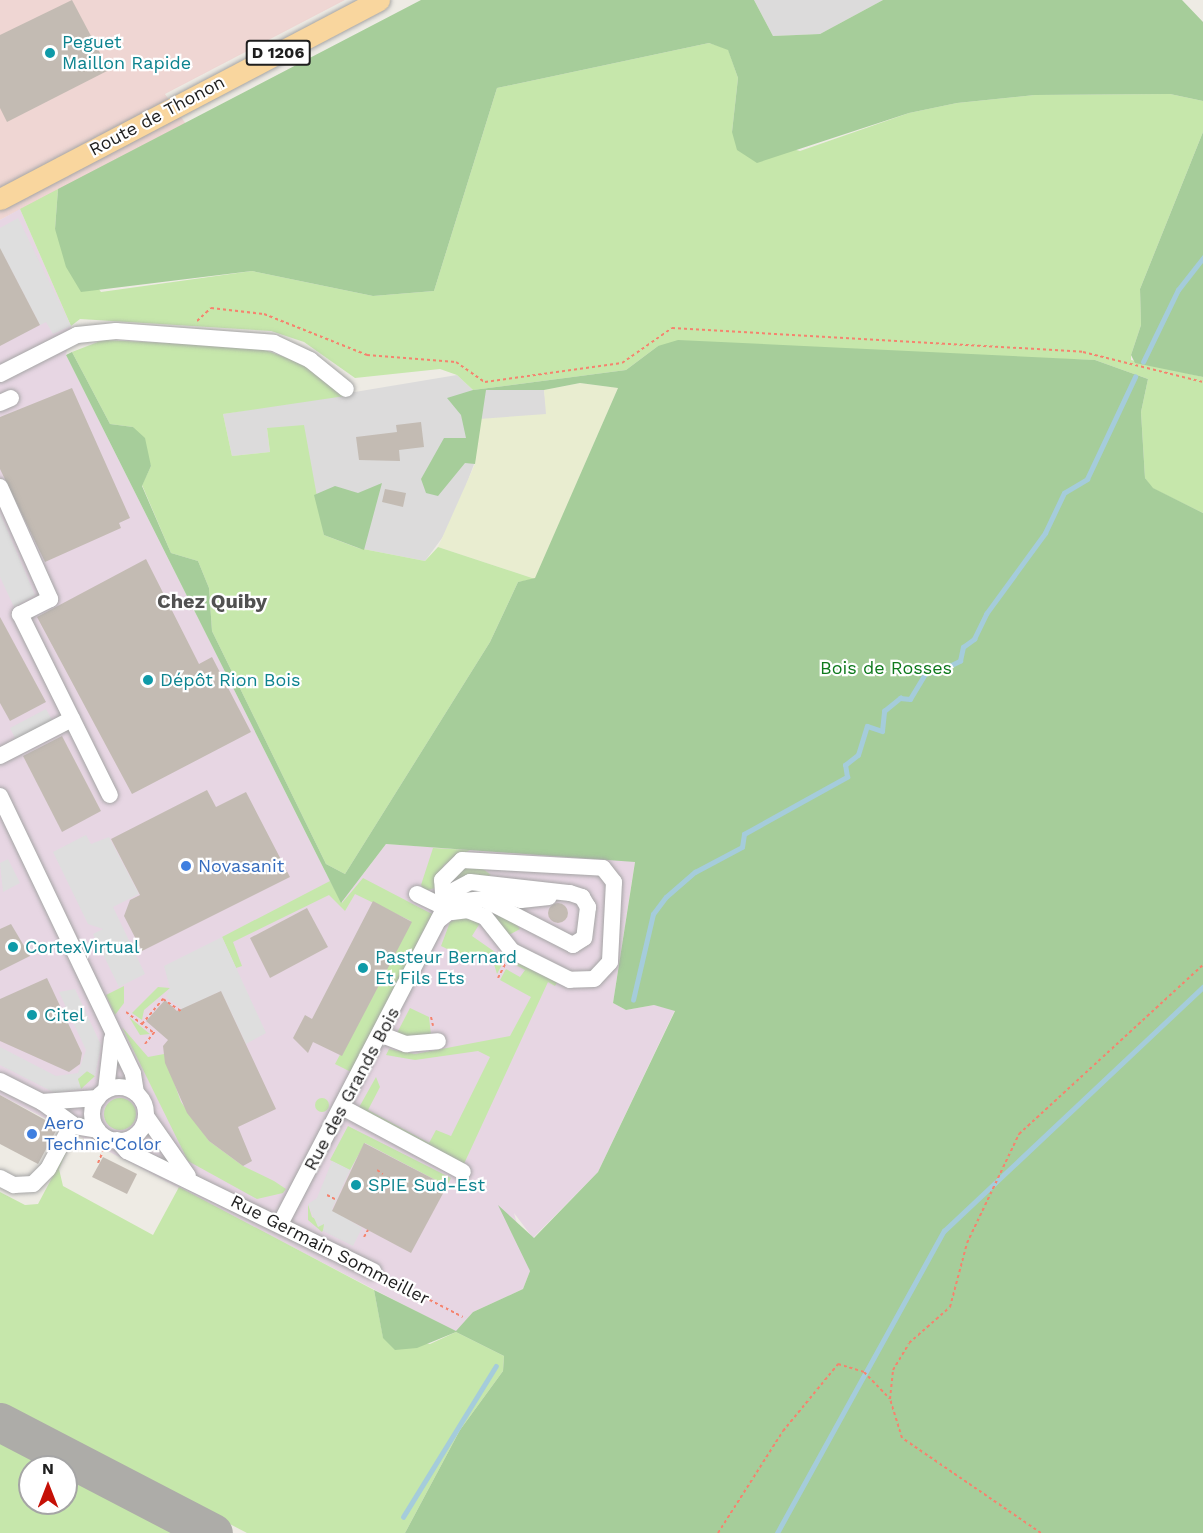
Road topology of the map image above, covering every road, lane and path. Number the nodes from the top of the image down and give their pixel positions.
1 (379, 0) edge
2 (0, 199) edge
3 (193, 336) junction
4 (0, 374) edge
5 (1203, 382) edge
6 (346, 389) dead end
7 (0, 488) edge
8 (72, 719) junction
9 (0, 756) edge
10 (110, 795) dead end
11 (0, 796) edge
12 (470, 882) junction
13 (570, 893) junction
14 (417, 894) dead end
15 (532, 900) junction
16 (444, 913) junction
17 (547, 934) junction
18 (1203, 965) edge
19 (181, 1011) dead end
20 (126, 1012) dead end
21 (431, 1017) dead end
22 (142, 1024) junction
23 (382, 1035) junction
24 (436, 1035) joint
25 (112, 1037) junction
26 (145, 1044) dead end
27 (0, 1080) edge
28 (136, 1093) junction
29 (102, 1094) junction
30 (42, 1102) junction
31 (342, 1107) junction
32 (146, 1116) junction
33 (70, 1134) junction
34 (108, 1136) junction
35 (98, 1163) dead end
36 (377, 1170) dead end
37 (463, 1172) dead end
38 (383, 1174) dead end
39 (0, 1178) edge
40 (196, 1182) junction
41 (327, 1195) dead end
42 (335, 1199) dead end
43 (280, 1224) junction
44 (368, 1230) dead end
45 (364, 1237) dead end
46 (373, 1271) joint
47 (463, 1317) dead end
48 (890, 1399) junction
49 (718, 1533) edge
50 (1041, 1533) edge

1 - 2 main road, Route de Thonon / D 1206
3 - 4 street
3 - 5 path
3 - 6 street
7 - 8 street
8 - 9 street
8 - 10 street
11 - 25 street, Rue Germain Sommeiller
12 - 13 street
12 - 15 street
12 - 16 street
13 - 15 street
13 - 17 street
14 - 16 street
15 - 17 street
16 - 16 street
16 - 17 street
16 - 23 street, Rue des Grands Bois
18 - 48 path
19 - 22 path
20 - 22 path
21 - 24 path
22 - 26 path
23 - 24 street
23 - 31 street, Rue des Grands Bois
25 - 28 street, Rue Germain Sommeiller
25 - 29 street
27 - 30 street, Rue Germain Sommeiller
28 - 29 street
28 - 32 street, Rue Germain Sommeiller
29 - 30 street
29 - 34 street
30 - 33 street, Rue Germain Sommeiller
31 - 37 street
31 - 43 street, Rue des Grands Bois
32 - 34 street
32 - 40 street, Rue Germain Sommeiller
33 - 34 street, Rue Germain Sommeiller
33 - 39 street
34 - 35 path
34 - 40 street, Rue Germain Sommeiller
36 - 38 path
40 - 43 street, Rue Germain Sommeiller
41 - 42 path
43 - 46 street, Rue Germain Sommeiller
44 - 45 path
46 - 47 path, Rue Germain Sommeiller
48 - 49 path
48 - 50 path

